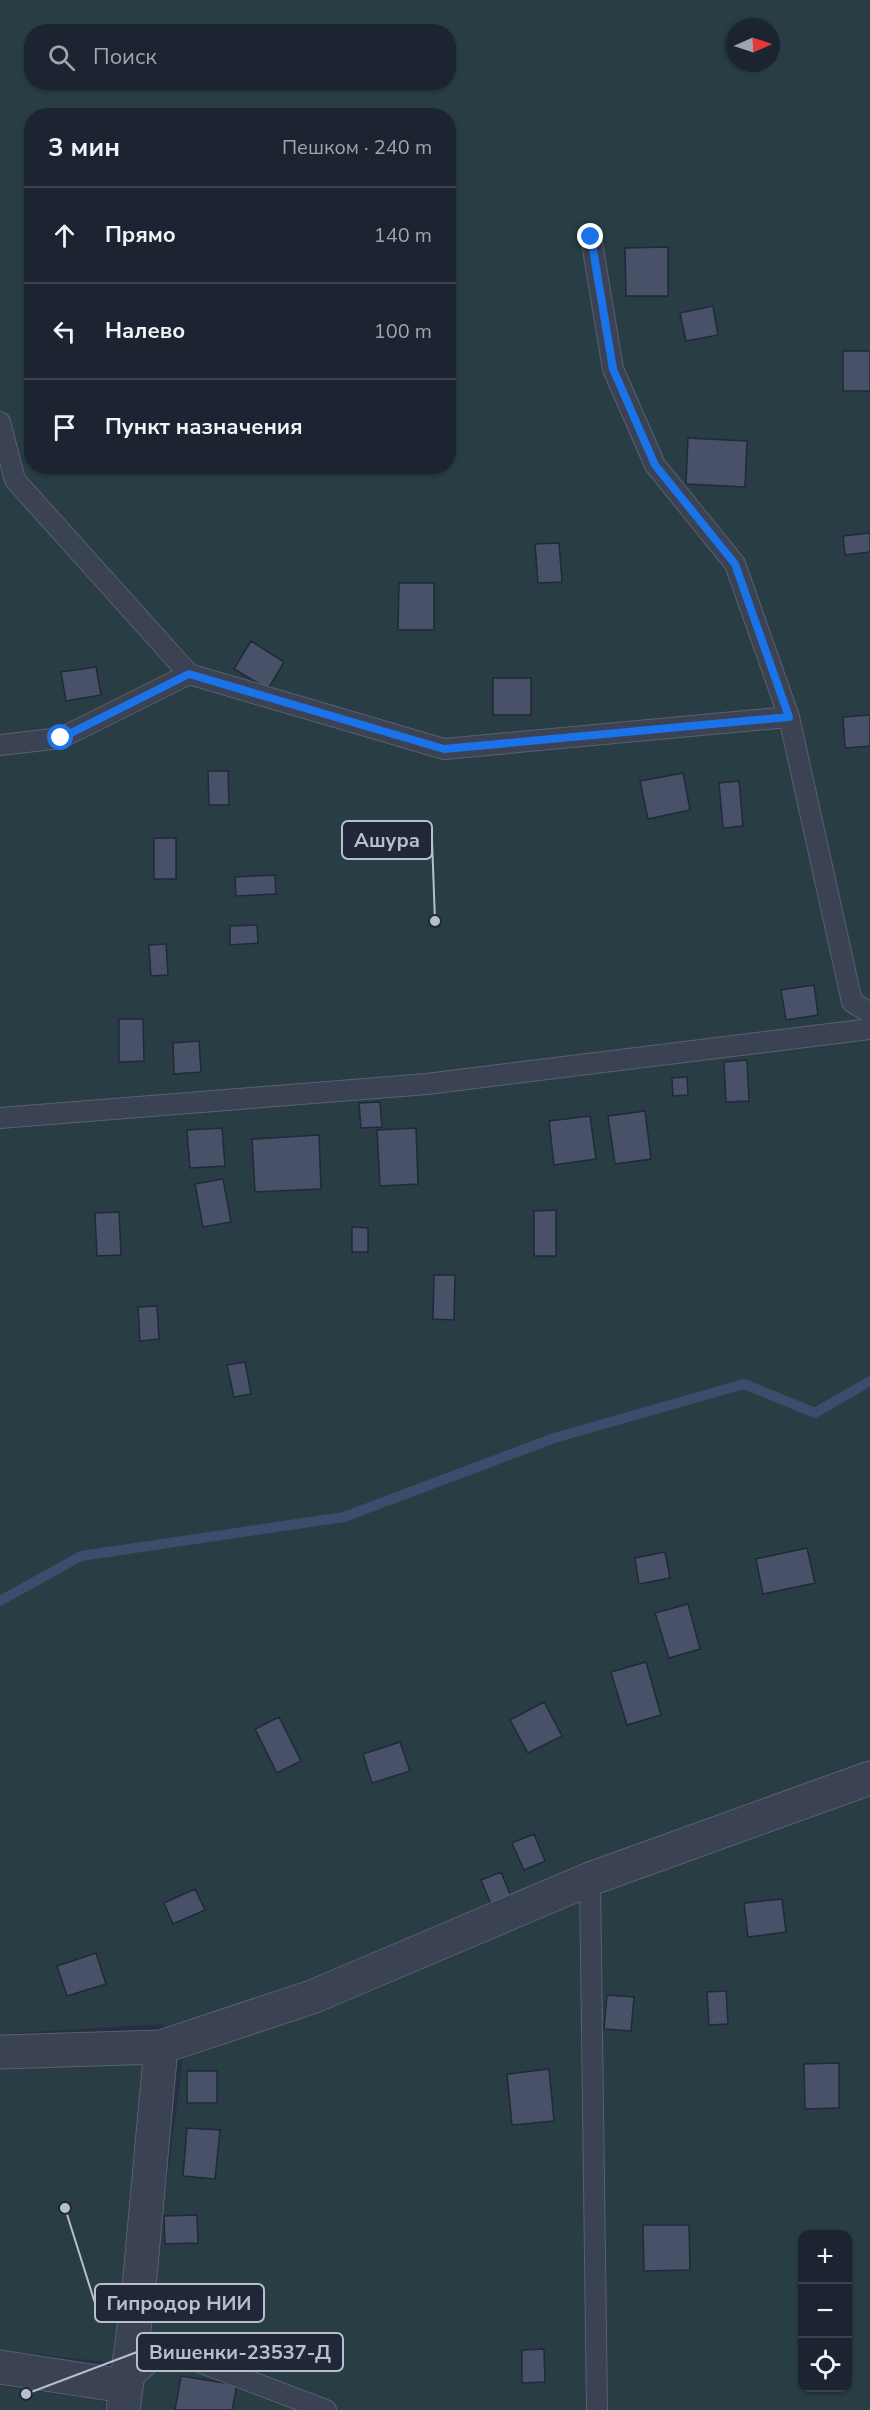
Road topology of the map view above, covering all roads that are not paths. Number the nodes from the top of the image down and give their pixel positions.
1 (591, 237) dead end
2 (0, 422) edge
3 (189, 674) junction
4 (789, 717) junction
5 (0, 745) edge
6 (870, 1013) edge
7 (870, 1029) edge
8 (0, 1118) edge
9 (870, 1778) edge
10 (590, 1879) junction
11 (161, 2047) junction
12 (0, 2052) edge
13 (0, 2367) edge
14 (123, 2398) edge
15 (326, 2410) edge
16 (597, 2410) edge

1 - 4 lane
2 - 3 lane
3 - 4 lane
3 - 5 lane
4 - 6 lane
7 - 8 lane
9 - 10 street
10 - 11 street
10 - 16 lane
11 - 12 street
11 - 14 street
13 - 14 street
14 - 15 lane

